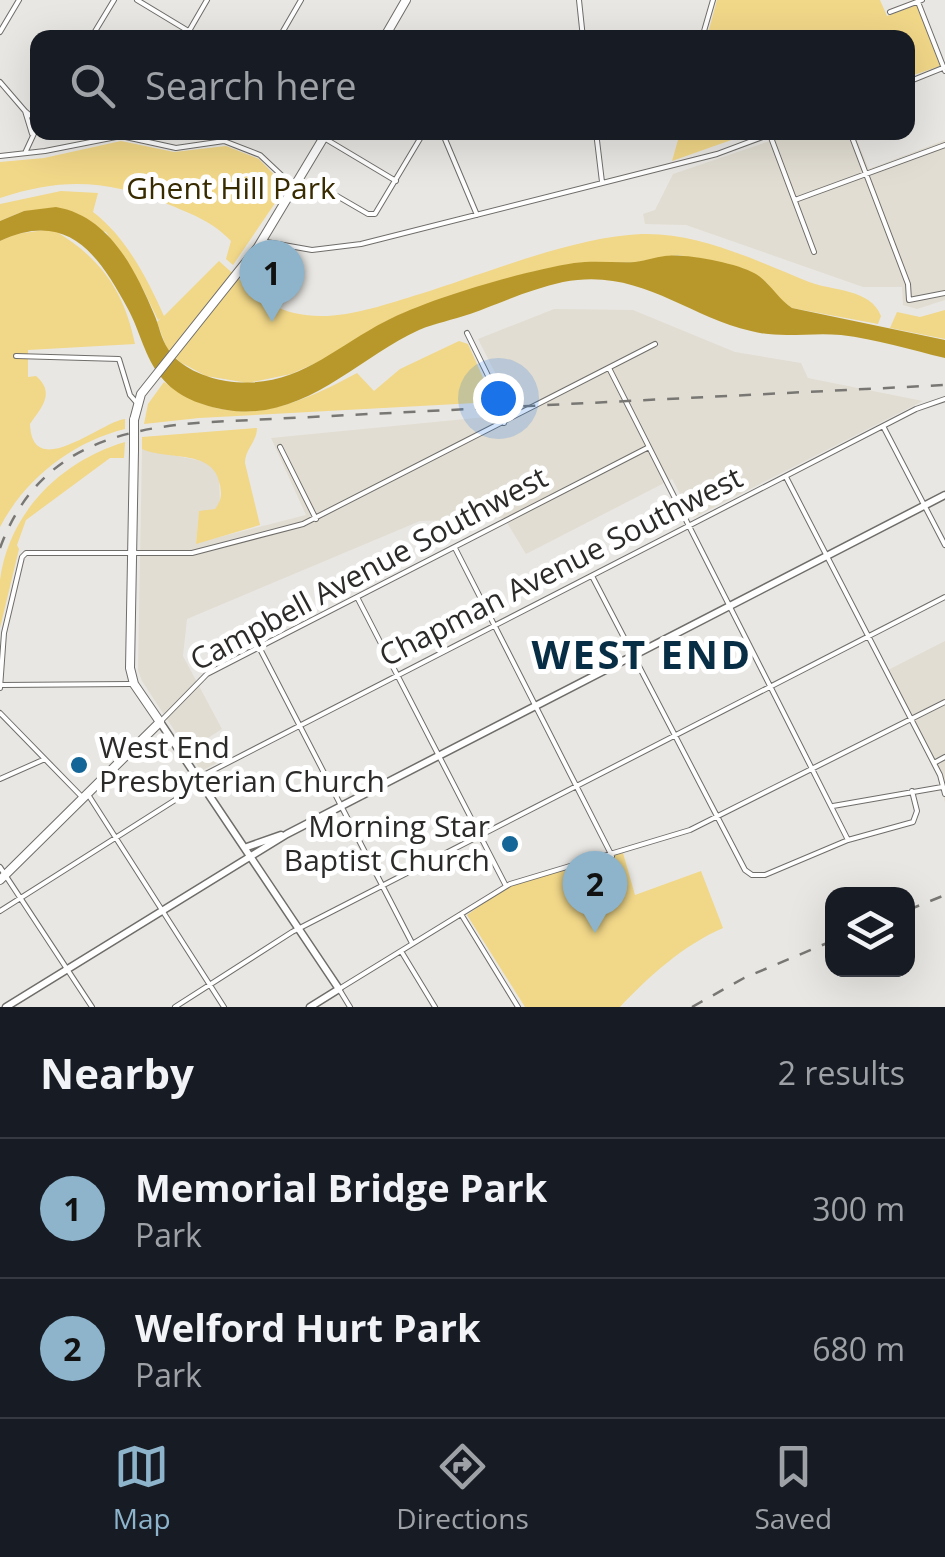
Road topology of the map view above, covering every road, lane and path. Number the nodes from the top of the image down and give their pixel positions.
1 (19, 0) edge
2 (114, 0) edge
3 (137, 0) edge
4 (207, 0) edge
5 (301, 0) edge
6 (406, 0) edge
7 (578, 0) edge
8 (713, 0) edge
9 (920, 1) edge
10 (890, 12) dead end
11 (96, 30) edge
12 (187, 30) edge
13 (190, 30) edge
14 (284, 30) edge
15 (389, 30) edge
16 (583, 30) edge
17 (704, 30) edge
18 (0, 32) edge
19 (945, 69) edge
20 (915, 80) edge
21 (0, 82) edge
22 (24, 111) junction
23 (30, 117) edge
24 (30, 128) edge
25 (30, 139) edge
26 (97, 140) edge
27 (150, 140) edge
28 (222, 140) joint
29 (323, 140) edge
30 (334, 140) edge
31 (419, 140) edge
32 (445, 140) edge
33 (597, 140) edge
34 (756, 140) edge
35 (775, 140) edge
36 (853, 140) edge
37 (945, 145) edge
38 (25, 153) junction
39 (0, 156) edge
40 (866, 174) junction
41 (396, 181) junction
42 (602, 184) junction
43 (294, 187) junction
44 (337, 196) dead end
45 (795, 200) junction
46 (477, 215) junction
47 (262, 241) junction
48 (814, 252) dead end
49 (945, 294) edge
50 (466, 333) dead end
51 (656, 344) dead end
52 (16, 356) dead end
53 (609, 368) junction
54 (945, 399) edge
55 (138, 402) junction
56 (504, 422) junction
57 (883, 426) junction
58 (280, 447) dead end
59 (649, 447) junction
60 (786, 476) junction
61 (945, 495) edge
62 (925, 506) junction
63 (316, 519) junction
64 (690, 526) junction
65 (945, 545) edge
66 (455, 548) junction
67 (133, 554) junction
68 (828, 556) junction
69 (592, 576) junction
70 (945, 596) edge
71 (357, 597) junction
72 (730, 606) junction
73 (494, 625) junction
74 (868, 636) junction
75 (259, 647) junction
76 (633, 656) junction
77 (397, 675) junction
78 (134, 684) junction
79 (0, 686) edge
80 (771, 686) junction
81 (945, 702) edge
82 (536, 706) junction
83 (0, 714) edge
84 (912, 719) junction
85 (160, 722) junction
86 (300, 725) junction
87 (674, 736) junction
88 (438, 756) junction
89 (945, 758) edge
90 (45, 759) junction
91 (934, 763) junction
92 (814, 770) junction
93 (0, 779) edge
94 (200, 780) junction
95 (577, 786) junction
96 (944, 786) edge
97 (912, 792) junction
98 (945, 794) edge
99 (85, 796) junction
100 (341, 805) junction
101 (833, 806) junction
102 (717, 819) junction
103 (287, 834) junction
104 (480, 835) junction
105 (115, 838) junction
106 (240, 840) junction
107 (848, 840) junction
108 (251, 856) junction
109 (612, 856) junction
110 (2, 874) edge
111 (382, 886) junction
112 (506, 886) junction
113 (22, 898) junction
114 (0, 911) edge
115 (162, 911) junction
116 (460, 914) junction
117 (298, 928) junction
118 (412, 943) junction
119 (400, 950) junction
120 (68, 969) junction
121 (210, 984) junction
122 (339, 989) junction
123 (6, 1007) edge
124 (92, 1007) edge
125 (175, 1007) edge
126 (224, 1007) edge
127 (310, 1007) edge
128 (350, 1007) edge
129 (435, 1007) edge
130 (518, 1007) edge

1 - 18 street
2 - 11 street
3 - 12 street
4 - 13 street
5 - 14 street
6 - 15 main road
7 - 16 street
8 - 17 street
9 - 10 street
9 - 19 street
19 - 20 street
21 - 22 street
22 - 23 street
22 - 24 street
25 - 38 street
26 - 38 street
27 - 28 street
28 - 43 street
29 - 43 main road
30 - 41 street
31 - 41 street
32 - 46 street
33 - 42 street
34 - 42 street
35 - 45 street
36 - 40 street
37 - 40 street
38 - 39 street
40 - 45 street
40 - 49 street
41 - 44 street
42 - 46 street
43 - 47 main road
45 - 48 street
46 - 47 street
47 - 55 main road
50 - 56 street
51 - 53 street
52 - 55 street
53 - 56 street
53 - 59 street
54 - 57 street, Chapman Avenue Southwest
55 - 67 main road, bridge
56 - 63 street
57 - 60 street, Chapman Avenue Southwest
57 - 62 street
58 - 63 street
59 - 64 street
59 - 66 street, Campbell Avenue Southwest
60 - 64 street, Chapman Avenue Southwest
60 - 68 street
61 - 62 main road
62 - 65 street
62 - 68 main road
63 - 67 street
64 - 69 street, Chapman Avenue Southwest
64 - 72 street
66 - 71 street, Campbell Avenue Southwest
66 - 73 street
67 - 78 main road
67 - 79 street
68 - 72 main road
68 - 74 street
69 - 73 street, Chapman Avenue Southwest
69 - 76 street
70 - 74 street
71 - 75 street, Campbell Avenue Southwest
71 - 77 street
72 - 76 main road
72 - 80 street
73 - 77 street, Chapman Avenue Southwest
73 - 82 street
74 - 80 street
74 - 84 street
75 - 85 street, Campbell Avenue Southwest
75 - 86 street
76 - 82 main road
76 - 87 street
77 - 86 street, Chapman Avenue Southwest
77 - 88 street
78 - 79 street
78 - 85 main road
80 - 87 street
80 - 92 street
81 - 84 street
82 - 88 main road
82 - 95 street
83 - 90 street
84 - 91 street
84 - 92 street
85 - 94 main road
85 - 99 main road, Campbell Avenue Southwest
86 - 94 street, Chapman Avenue Southwest
86 - 100 street
87 - 95 street
87 - 102 street
88 - 100 main road
88 - 104 street
89 - 91 street
90 - 93 street
90 - 99 street
91 - 96 street
92 - 101 street
92 - 102 street
94 - 105 street, Chapman Avenue Southwest
94 - 106 main road
95 - 104 street
95 - 109 street
96 - 97 street
96 - 98 street
97 - 101 street
97 - 107 street
99 - 105 street
99 - 110 main road, Campbell Avenue Southwest
100 - 103 main road
100 - 111 street
101 - 107 street
102 - 107 street
102 - 109 street
103 - 106 main road
103 - 108 main road
104 - 111 street
104 - 112 street
105 - 113 street, Chapman Avenue Southwest
105 - 115 street
106 - 108 main road
108 - 115 main road
108 - 117 main road
109 - 112 street
110 - 113 street
111 - 117 street
111 - 118 street
112 - 116 street
113 - 114 street, Chapman Avenue Southwest
113 - 120 street
115 - 120 main road
115 - 121 street
116 - 118 street
116 - 130 street
117 - 121 street
117 - 122 main road
118 - 119 street
119 - 122 street
119 - 129 street
120 - 123 main road
120 - 124 street
121 - 125 street
121 - 126 street
122 - 127 main road
122 - 128 street

